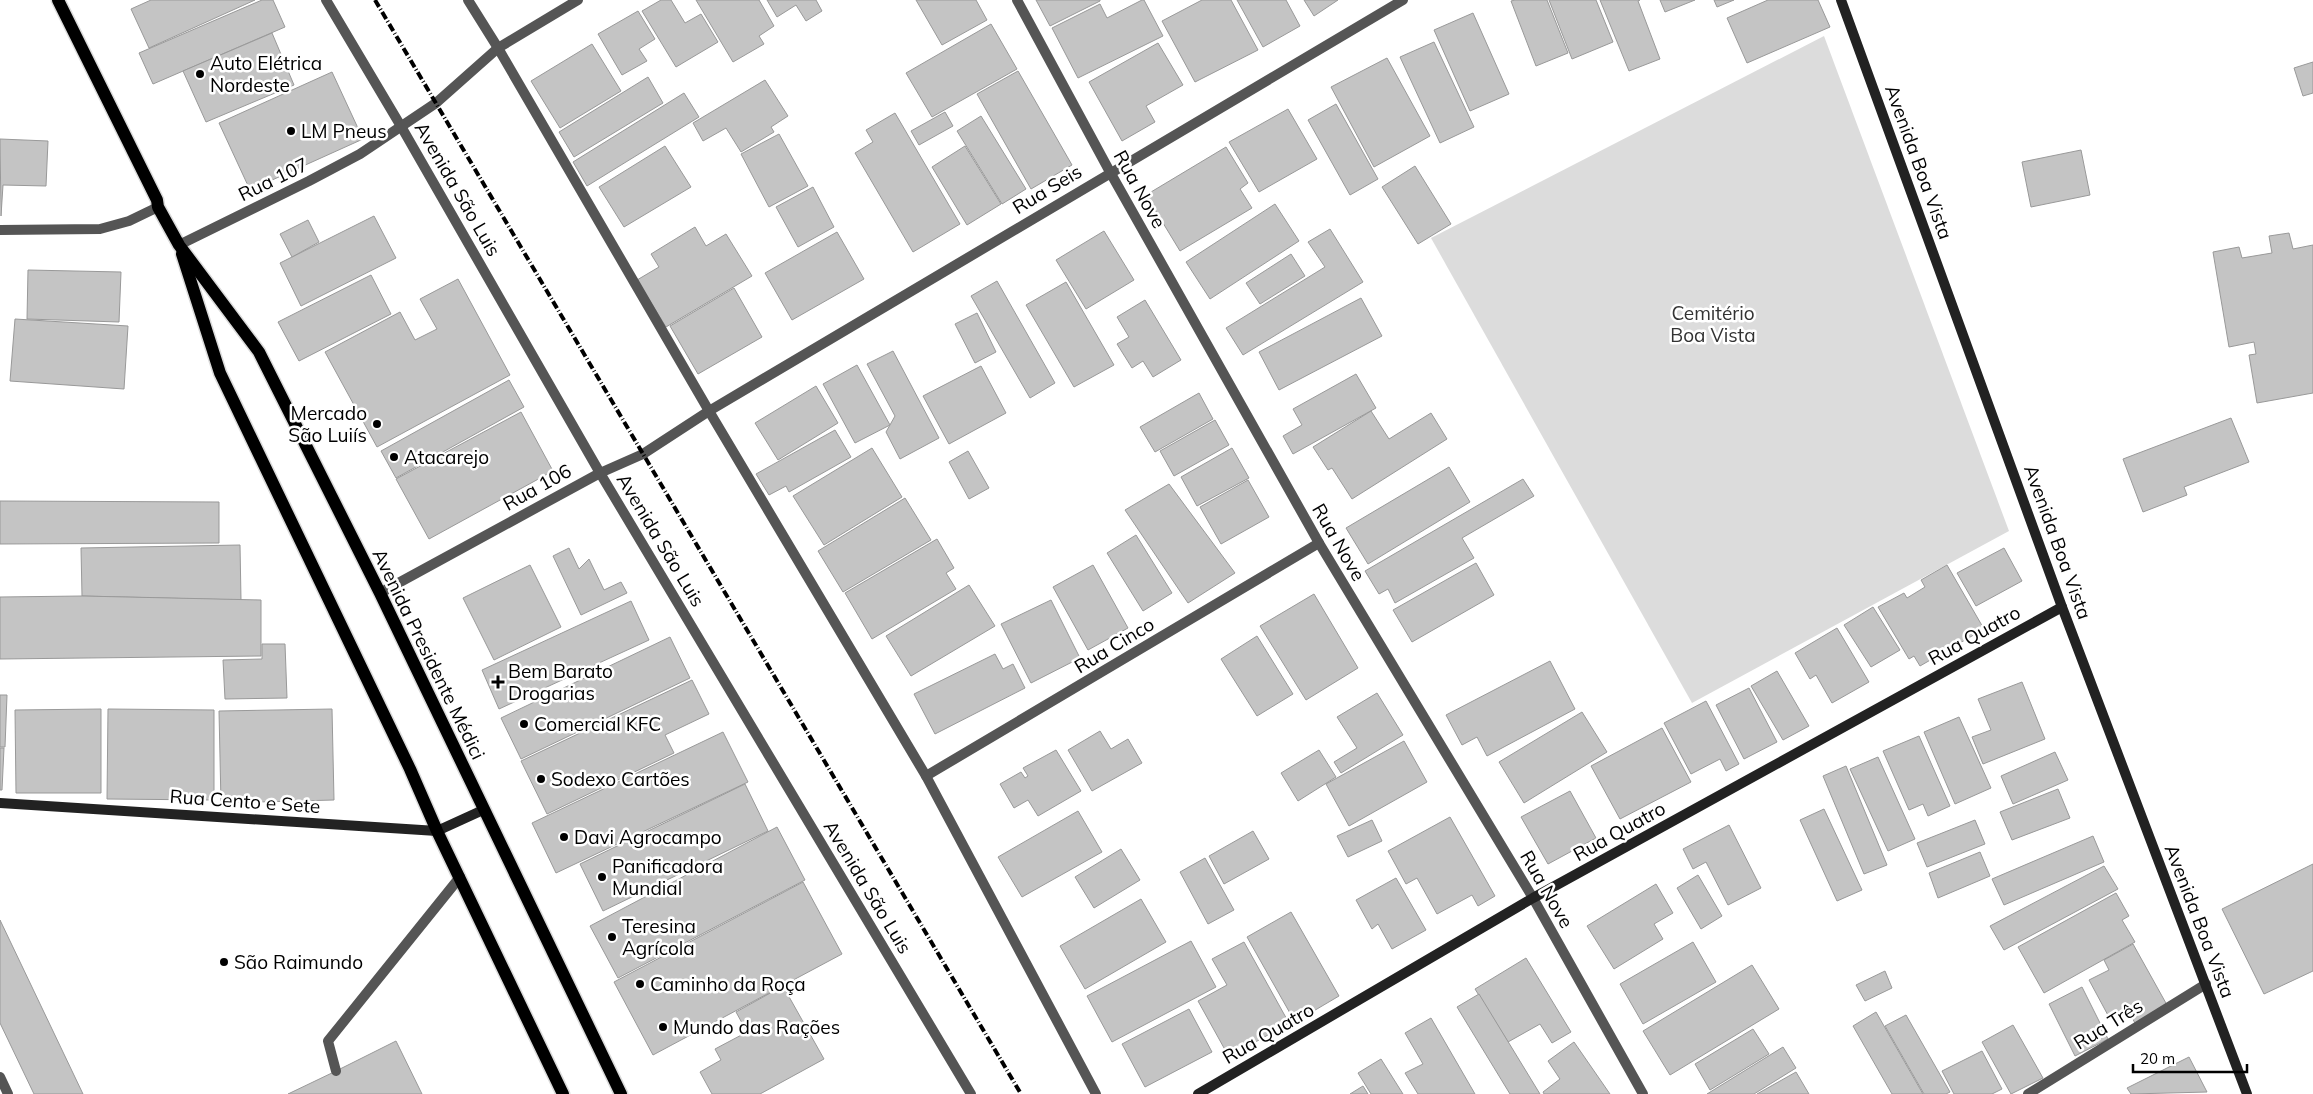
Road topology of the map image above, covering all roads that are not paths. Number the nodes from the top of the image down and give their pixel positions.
1 (58, 0) edge
2 (326, 0) edge
3 (468, 0) edge
4 (578, 0) edge
5 (1017, 0) edge
6 (1403, 0) edge
7 (1841, 0) edge
8 (498, 48) junction
9 (402, 128) junction
10 (1110, 172) junction
11 (158, 207) junction
12 (0, 230) edge
13 (179, 245) junction
14 (709, 411) junction
15 (600, 473) junction
16 (1320, 543) junction
17 (380, 593) junction
18 (2062, 607) junction
19 (926, 776) junction
20 (0, 803) edge
21 (483, 810) junction
22 (437, 831) junction
23 (460, 877) junction
24 (1533, 898) junction
25 (2206, 984) junction
26 (336, 1070) dead end
27 (0, 1077) edge
28 (8, 1094) edge
29 (563, 1094) edge
30 (621, 1094) edge
31 (971, 1094) edge
32 (1096, 1094) edge
33 (1198, 1094) edge
34 (1643, 1094) edge
35 (2028, 1094) edge
36 (2246, 1094) edge

1 - 11 main road, Avenida Presidente Médici
2 - 9 street, Avenida São Luis
3 - 8 street
4 - 8 street, Rua 107
5 - 10 street, Rua Nove
6 - 10 street, Rua Seis
7 - 18 street, Avenida Boa Vista
8 - 9 street, Rua 107
8 - 14 street
9 - 13 street, Rua 107
9 - 15 street, Avenida São Luis
10 - 14 street, Rua Seis
10 - 16 street, Rua Nove
11 - 12 street
11 - 13 main road, Avenida Presidente Médici
13 - 17 main road, Avenida Presidente Médici
13 - 22 main road, Avenida Presidente Médici
14 - 15 street, Rua 106
14 - 19 street
15 - 17 street, Rua 106
15 - 31 street, Avenida São Luis
16 - 19 street, Rua Cinco
16 - 24 street, Rua Nove
17 - 21 main road, Avenida Presidente Médici
18 - 24 street, Rua Quatro
18 - 25 street, Avenida Boa Vista
19 - 32 street
20 - 22 street, Rua Cento e Sete
21 - 22 street, Rua Cento e Sete
21 - 30 main road, Avenida Presidente Médici
22 - 23 main road, Avenida Presidente Médici
23 - 26 street
23 - 29 main road, Avenida Presidente Médici
24 - 33 street, Rua Quatro
24 - 34 street, Rua Nove
25 - 35 street, Rua Três
25 - 36 street, Avenida Boa Vista
27 - 28 street

